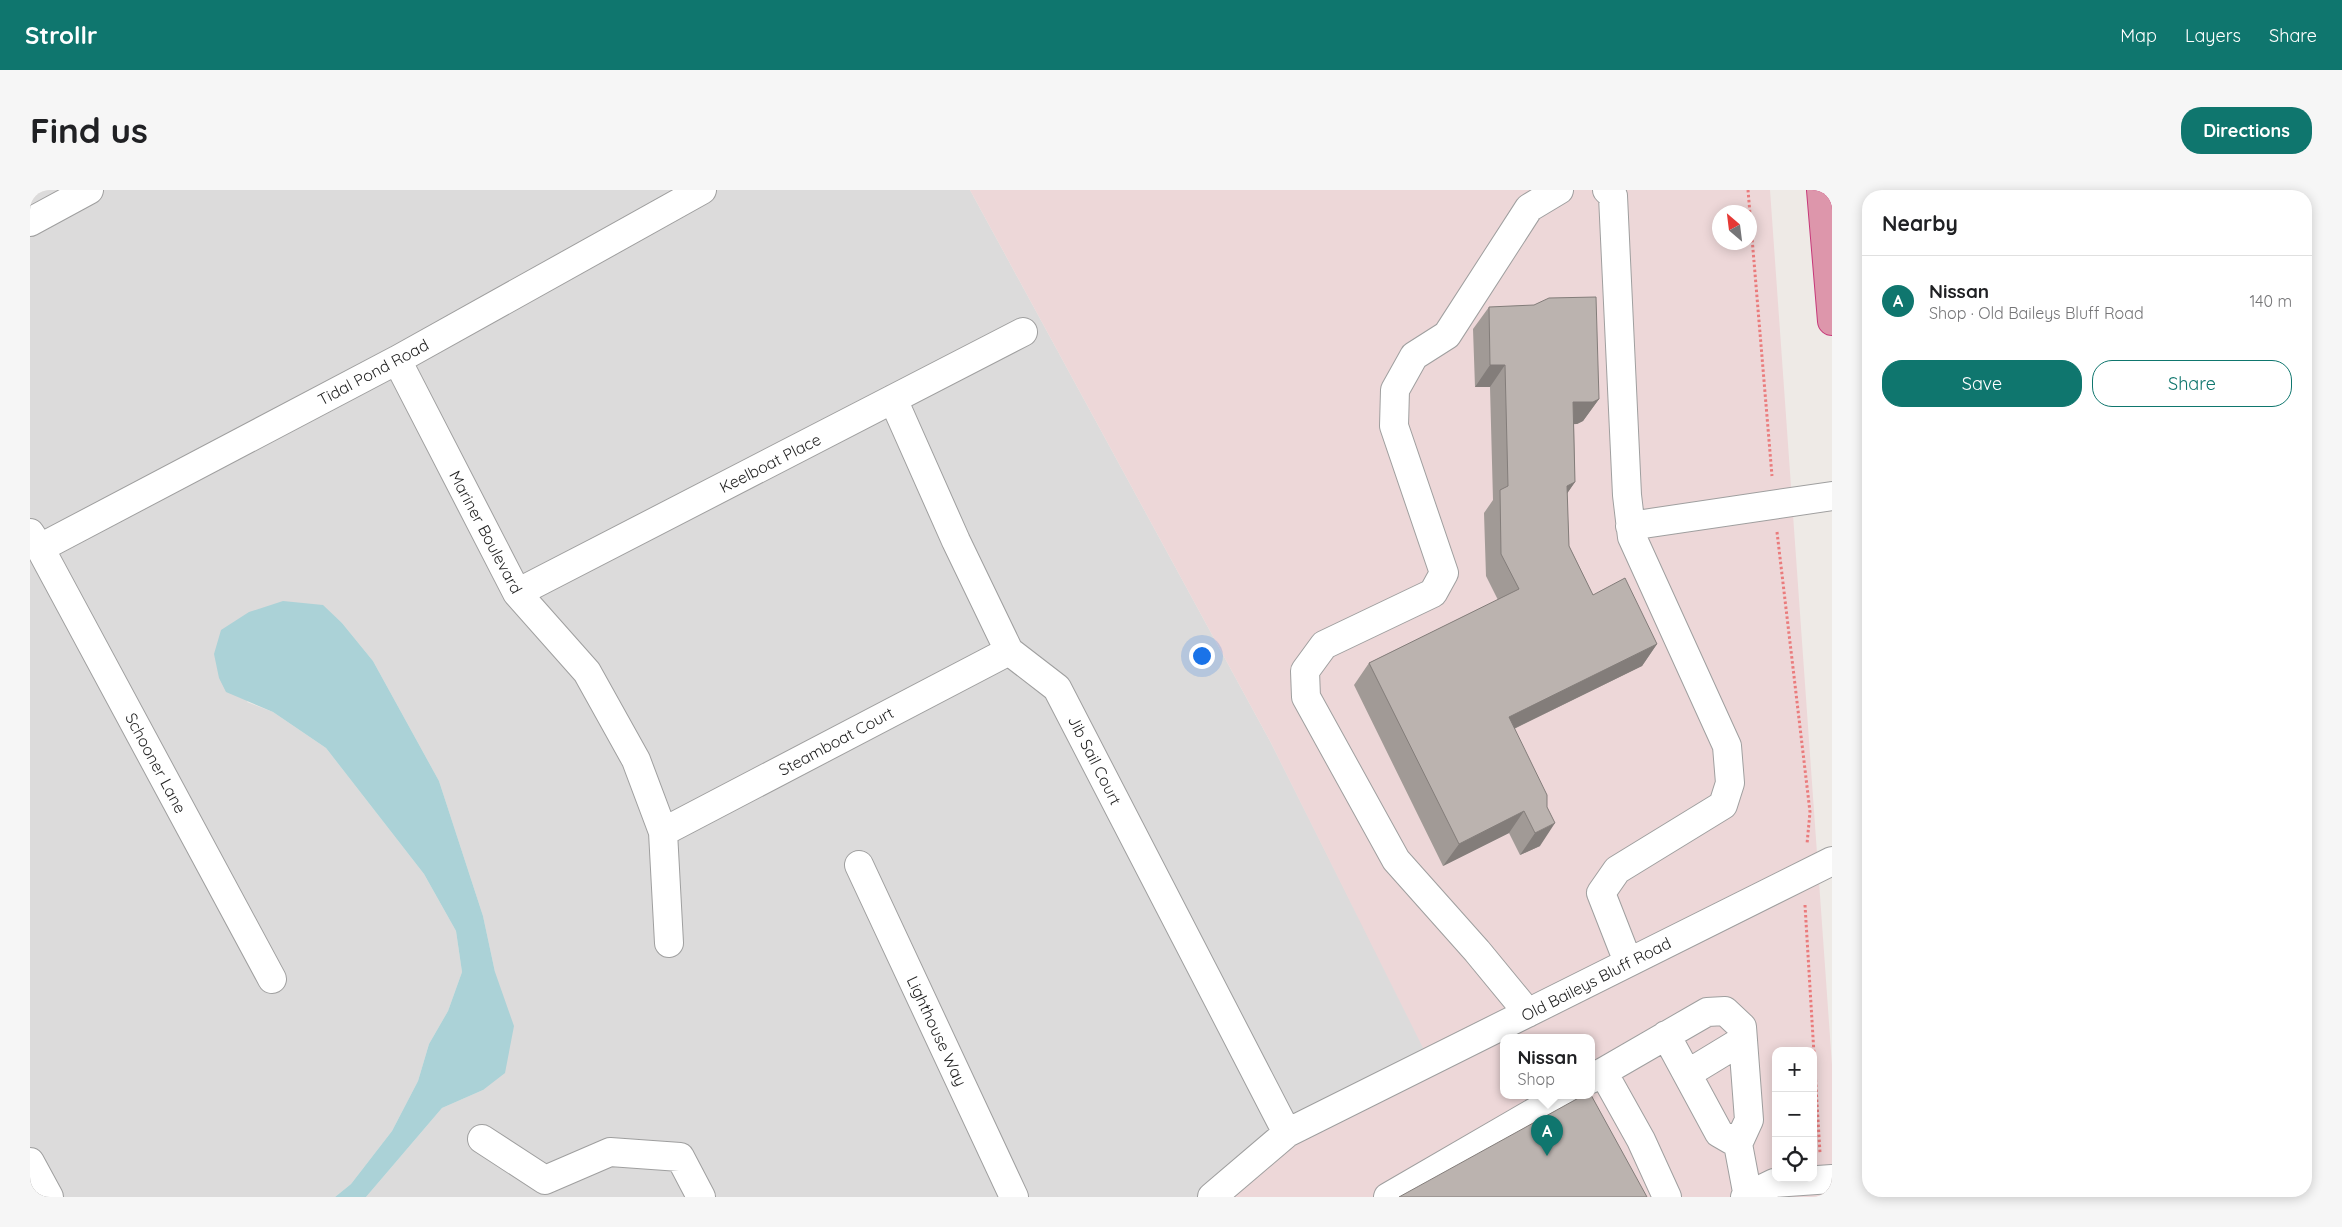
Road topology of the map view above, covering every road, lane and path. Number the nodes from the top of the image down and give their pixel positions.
1 (89, 190) edge
2 (702, 190) edge
3 (1559, 190) edge
4 (1607, 190) edge
5 (1748, 190) edge
6 (1821, 190) edge
7 (30, 222) edge
8 (1832, 321) edge
9 (1023, 332) dead end
10 (397, 360) junction
11 (892, 399) junction
12 (1832, 496) edge
13 (1774, 506) junction
14 (1630, 526) junction
15 (35, 540) edge
16 (517, 593) junction
17 (1009, 651) junction
18 (663, 832) junction
19 (1832, 861) edge
20 (859, 865) dead end
21 (1803, 875) junction
22 (668, 944) dead end
23 (1628, 962) junction
24 (272, 979) dead end
25 (1528, 1013) junction
26 (1666, 1036) junction
27 (1743, 1040) junction
28 (1687, 1074) junction
29 (1597, 1076) edge
30 (1557, 1099) edge
31 (1287, 1133) junction
32 (482, 1139) dead end
33 (1738, 1144) junction
34 (30, 1162) edge
35 (1827, 1180) edge
36 (49, 1197) edge
37 (701, 1197) edge
38 (1014, 1197) edge
39 (1212, 1197) edge
40 (1388, 1197) edge
41 (1667, 1197) edge
42 (1747, 1197) edge

1 - 7 street
2 - 10 street, Tidal Pond Road
3 - 25 street
4 - 14 street
5 - 13 path
6 - 8 highway
9 - 11 street, Keelboat Place
10 - 15 street, Tidal Pond Road
10 - 16 street, Mariner Boulevard
11 - 16 street, Keelboat Place
11 - 17 street, Jib Sail Court
12 - 13 street
13 - 14 street
13 - 21 path
14 - 23 street
15 - 24 street, Schooner Lane
16 - 18 street, Mariner Boulevard
17 - 18 street, Steamboat Court
17 - 31 street, Jib Sail Court
18 - 22 street, Mariner Boulevard
19 - 21 street, Old Baileys Bluff Road
20 - 38 street, Lighthouse Way
21 - 23 street, Old Baileys Bluff Road
21 - 35 path
23 - 25 street, Old Baileys Bluff Road
25 - 31 street, Old Baileys Bluff Road
26 - 27 street
26 - 28 street
26 - 29 street
27 - 28 street
27 - 33 street
28 - 33 street
29 - 41 street
30 - 40 street
31 - 39 street, Old Baileys Bluff Road
32 - 37 street
33 - 42 street
34 - 36 street
35 - 42 street

